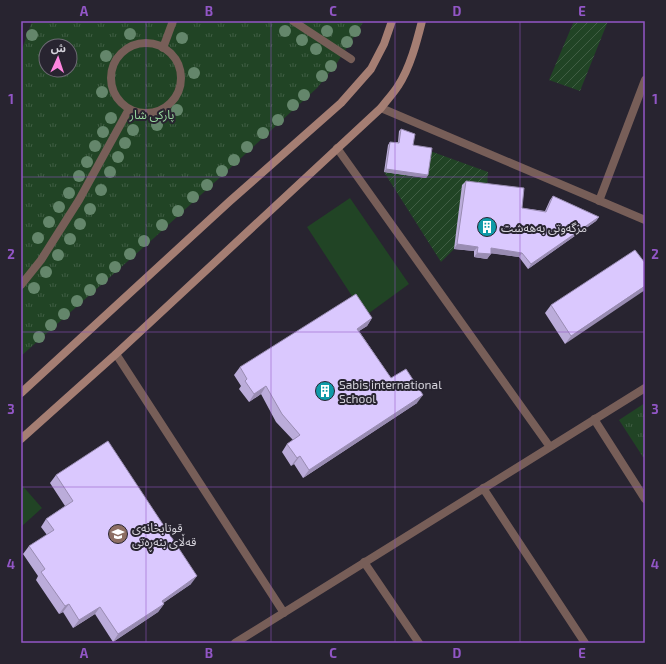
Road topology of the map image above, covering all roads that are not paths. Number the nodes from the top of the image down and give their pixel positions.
1 (173, 21) edge
2 (293, 21) edge
3 (392, 21) edge
4 (422, 21) edge
5 (163, 48) junction
6 (351, 59) dead end
7 (645, 80) edge
8 (381, 108) junction
9 (129, 109) junction
10 (337, 148) junction
11 (599, 200) junction
12 (645, 220) edge
13 (21, 285) edge
14 (116, 354) junction
15 (645, 388) edge
16 (21, 393) edge
17 (594, 419) junction
18 (21, 439) edge
19 (550, 447) junction
20 (483, 488) junction
21 (645, 499) edge
22 (364, 562) junction
23 (284, 613) junction
24 (235, 643) edge
25 (419, 643) edge
26 (585, 643) edge

1 - 5 street
2 - 6 street
3 - 16 main road
4 - 8 main road
5 - 9 street
5 - 9 street
7 - 11 street
8 - 10 main road
8 - 11 street
9 - 13 street
10 - 14 main road
10 - 19 street
11 - 12 street
14 - 18 main road
14 - 23 street
15 - 17 street
17 - 19 street
17 - 21 street
19 - 20 street
20 - 22 street
20 - 26 street
22 - 23 street
22 - 25 street
23 - 24 street

